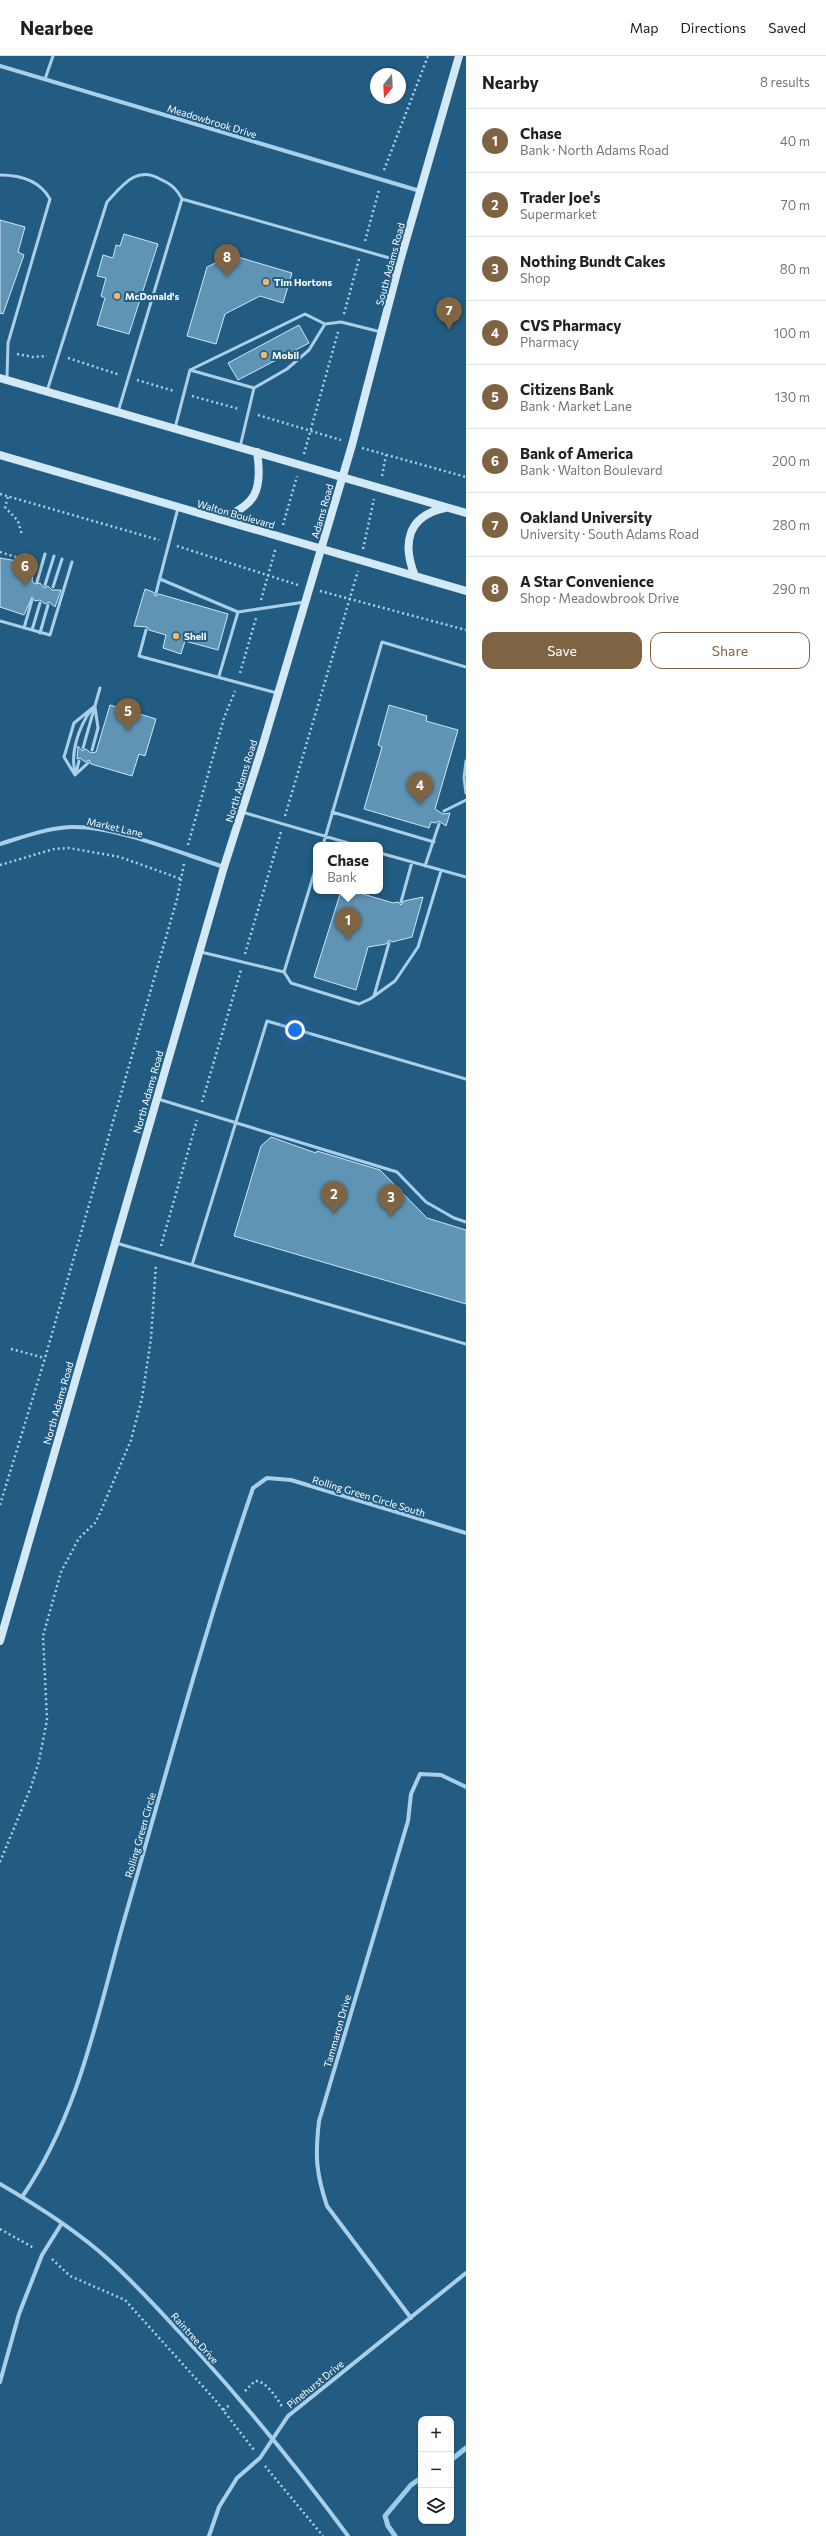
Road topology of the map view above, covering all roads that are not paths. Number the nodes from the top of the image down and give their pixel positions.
1 (53, 56) edge
2 (459, 56) edge
3 (0, 66) edge
4 (45, 79) junction
5 (0, 176) edge
6 (420, 191) junction
7 (182, 199) junction
8 (400, 261) junction
9 (325, 324) junction
10 (383, 332) junction
11 (190, 370) junction
12 (4, 379) edge
13 (254, 388) junction
14 (47, 391) junction
15 (118, 412) junction
16 (175, 429) junction
17 (240, 447) junction
18 (257, 452) junction
19 (0, 455) edge
20 (342, 476) junction
21 (178, 508) junction
22 (447, 508) junction
23 (466, 513) edge
24 (217, 519) junction
25 (321, 550) junction
26 (46, 554) dead end
27 (54, 556) dead end
28 (62, 559) dead end
29 (72, 562) dead end
30 (415, 576) junction
31 (160, 579) junction
32 (37, 582) dead end
33 (45, 585) dead end
34 (53, 587) dead end
35 (466, 591) edge
36 (156, 593) dead end
37 (32, 600) dead end
38 (40, 602) dead end
39 (305, 602) junction
40 (48, 605) dead end
41 (238, 612) junction
42 (0, 621) edge
43 (24, 628) junction
44 (32, 630) junction
45 (146, 630) dead end
46 (40, 633) junction
47 (466, 667) edge
48 (219, 676) junction
49 (100, 688) dead end
50 (278, 694) junction
51 (95, 706) junction
52 (83, 748) dead end
53 (92, 750) dead end
54 (80, 760) dead end
55 (466, 761) edge
56 (88, 763) dead end
57 (75, 775) junction
58 (466, 792) edge
59 (466, 800) edge
60 (444, 811) dead end
61 (242, 812) junction
62 (332, 812) junction
63 (439, 824) dead end
64 (325, 836) junction
65 (324, 842) edge
66 (344, 842) edge
67 (434, 842) junction
68 (0, 844) edge
69 (383, 854) edge
70 (412, 862) junction
71 (425, 866) junction
72 (224, 867) junction
73 (441, 871) junction
74 (313, 877) edge
75 (466, 878) edge
76 (401, 902) dead end
77 (390, 943) dead end
78 (199, 952) junction
79 (284, 972) junction
80 (374, 996) junction
81 (466, 1079) edge
82 (156, 1098) junction
83 (237, 1123) junction
84 (466, 1222) edge
85 (114, 1243) junction
86 (192, 1266) junction
87 (466, 1344) edge
88 (267, 1478) joint
89 (466, 1533) edge
90 (0, 1641) edge
91 (466, 1787) edge
92 (0, 2184) edge
93 (22, 2197) junction
94 (62, 2223) junction
95 (466, 2273) edge
96 (411, 2318) junction
97 (0, 2382) edge
98 (272, 2440) junction
99 (209, 2536) edge
100 (348, 2536) edge

1 - 4 lane
2 - 6 main road, South Adams Road
3 - 4 street, Meadowbrook Drive
4 - 6 street, Meadowbrook Drive
5 - 12 lane
6 - 8 main road, South Adams Road
7 - 8 lane
7 - 14 lane
7 - 15 lane
8 - 10 main road, South Adams Road
9 - 10 lane
9 - 11 lane
9 - 13 lane
10 - 20 main road, South Adams Road
11 - 13 lane
11 - 16 lane
12 - 14 main road
13 - 17 lane
14 - 15 main road
15 - 16 main road
16 - 17 main road
17 - 18 main road
18 - 20 main road
18 - 24 main road
19 - 21 main road, Walton Boulevard
20 - 22 main road
20 - 25 main road, Adams Road
21 - 24 main road, Walton Boulevard
21 - 31 lane
22 - 23 main road
22 - 30 main road
24 - 25 main road, Walton Boulevard
25 - 30 main road, Walton Boulevard
25 - 39 main road, North Adams Road
26 - 32 lane
27 - 33 lane
28 - 34 lane
29 - 46 lane
30 - 35 main road, Walton Boulevard
31 - 36 lane
31 - 41 lane
37 - 43 lane
38 - 44 lane
39 - 41 lane
39 - 50 main road, North Adams Road
40 - 46 lane
41 - 48 lane
42 - 43 lane
43 - 44 lane
44 - 46 lane
45 - 48 lane
47 - 62 lane
48 - 50 lane
49 - 51 lane
50 - 61 main road, North Adams Road
51 - 52 lane
51 - 53 lane
51 - 57 lane
51 - 57 lane
54 - 57 lane
55 - 58 lane
56 - 57 lane
59 - 60 lane
61 - 64 lane
61 - 72 main road, North Adams Road
62 - 64 lane
62 - 67 lane
63 - 67 lane
64 - 65 lane
64 - 66 lane
67 - 71 lane
68 - 72 street, Market Lane
69 - 70 lane
70 - 71 lane
70 - 76 lane
71 - 73 lane
72 - 78 main road, North Adams Road
73 - 75 lane
73 - 80 lane
74 - 79 lane
77 - 80 lane
78 - 79 lane
78 - 82 main road, North Adams Road
79 - 80 lane
81 - 83 lane
82 - 83 lane
82 - 85 main road, North Adams Road
83 - 84 lane
83 - 86 lane
85 - 86 lane
85 - 90 main road, North Adams Road
86 - 87 lane
88 - 89 street, Rolling Green Circle South
88 - 93 street, Rolling Green Circle
91 - 96 street, Tammaron Drive
92 - 93 street, Raintree Drive
93 - 94 street, Raintree Drive
94 - 97 street
94 - 98 street, Raintree Drive
95 - 96 street, Pinehurst Drive
96 - 98 street, Pinehurst Drive
98 - 99 street, Pinehurst Drive
98 - 100 street, Raintree Drive

